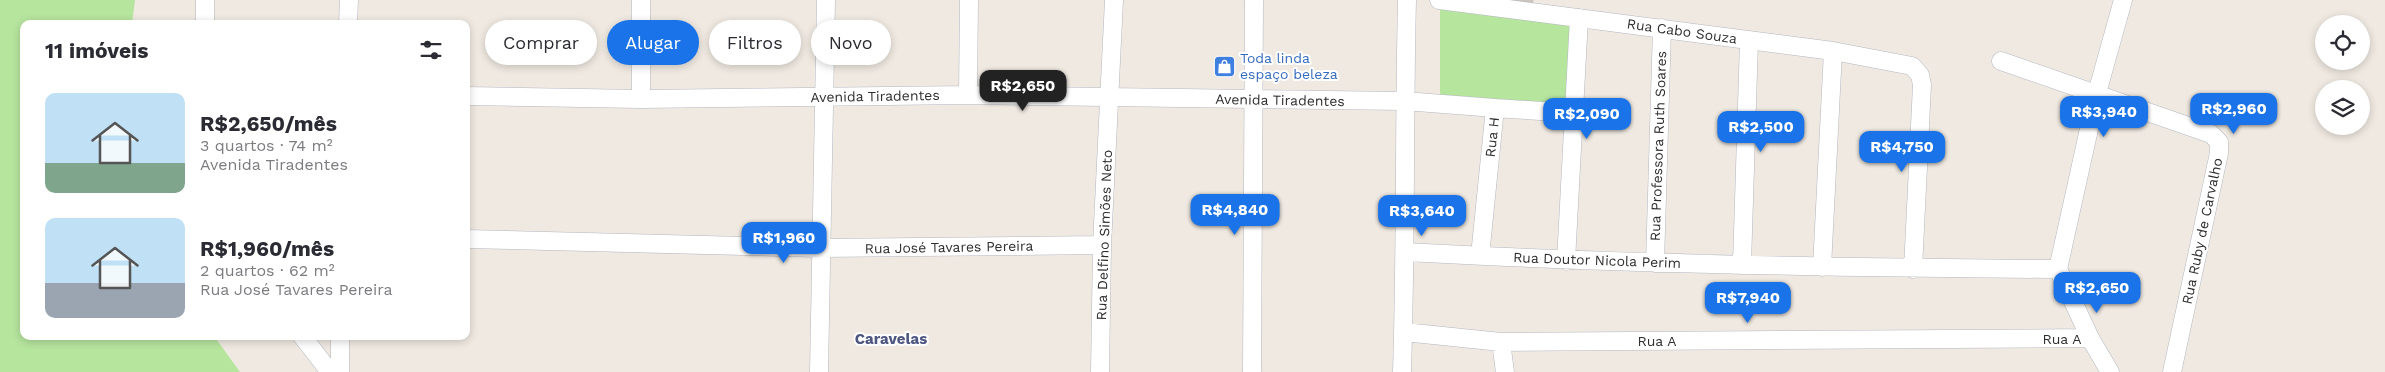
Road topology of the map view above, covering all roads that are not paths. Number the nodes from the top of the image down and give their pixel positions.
1 (206, 0) edge
2 (349, 0) edge
3 (641, 0) edge
4 (826, 0) edge
5 (969, 0) edge
6 (1114, 0) edge
7 (1254, 0) edge
8 (1407, 0) edge
9 (1439, 0) edge
10 (2123, 0) edge
11 (1579, 18) junction
12 (205, 20) edge
13 (348, 20) edge
14 (1662, 28) junction
15 (1749, 41) junction
16 (1833, 51) junction
17 (2001, 61) dead end
18 (2097, 93) junction
19 (968, 95) junction
20 (470, 96) edge
21 (824, 97) junction
22 (1110, 97) junction
23 (641, 99) junction
24 (1252, 100) junction
25 (1404, 101) junction
26 (1495, 108) junction
27 (1572, 113) junction
28 (470, 239) edge
29 (1102, 245) junction
30 (820, 248) junction
31 (1406, 252) junction
32 (1480, 256) junction
33 (1566, 260) junction
34 (1655, 263) junction
35 (1742, 264) junction
36 (1822, 267) junction
37 (1914, 269) junction
38 (2058, 269) junction
39 (1404, 332) junction
40 (2090, 338) junction
41 (305, 340) edge
42 (340, 340) edge
43 (1501, 342) junction
44 (330, 372) edge
45 (340, 372) edge
46 (819, 372) edge
47 (1100, 372) edge
48 (1252, 372) edge
49 (1402, 372) edge
50 (1505, 372) edge
51 (2110, 372) edge
52 (2172, 372) edge

1 - 12 street
2 - 13 street
3 - 23 street
4 - 21 street
5 - 19 street
6 - 22 street, Rua Delfino Simões Neto
7 - 24 street
8 - 25 street
9 - 11 street, Rua Cabo Souza
10 - 18 street
11 - 14 street, Rua Cabo Souza
11 - 27 street
14 - 15 street, Rua Cabo Souza
14 - 34 street, Rua Professora Ruth Soares
15 - 16 street, Rua Cabo Souza
15 - 35 street
16 - 36 street
16 - 37 street, Rua Cabo Souza
17 - 18 street, Rua Ruby de Carvalho
18 - 38 street
18 - 52 street, Rua Ruby de Carvalho
19 - 21 street, Avenida Tiradentes
19 - 22 street, Avenida Tiradentes
20 - 23 street, Avenida Tiradentes
21 - 23 street, Avenida Tiradentes
21 - 30 street
22 - 24 street, Avenida Tiradentes
22 - 29 street, Rua Delfino Simões Neto
24 - 25 street, Avenida Tiradentes
24 - 48 street
25 - 26 street, Rua H
25 - 31 street
26 - 27 street
26 - 32 street, Rua H
27 - 33 street
28 - 30 street, Rua José Tavares Pereira
29 - 30 street, Rua José Tavares Pereira
29 - 47 street, Rua Delfino Simões Neto
30 - 46 street
31 - 32 street, Rua Doutor Nicola Perim
31 - 39 street
32 - 33 street, Rua Doutor Nicola Perim
33 - 34 street, Rua Doutor Nicola Perim
34 - 35 street, Rua Doutor Nicola Perim
35 - 36 street, Rua Doutor Nicola Perim
36 - 37 street, Rua Doutor Nicola Perim
37 - 38 street, Rua Doutor Nicola Perim
38 - 40 street
39 - 43 street, Rua A
39 - 49 street
40 - 43 street, Rua A
40 - 51 street
41 - 44 street
42 - 45 street
43 - 50 street

